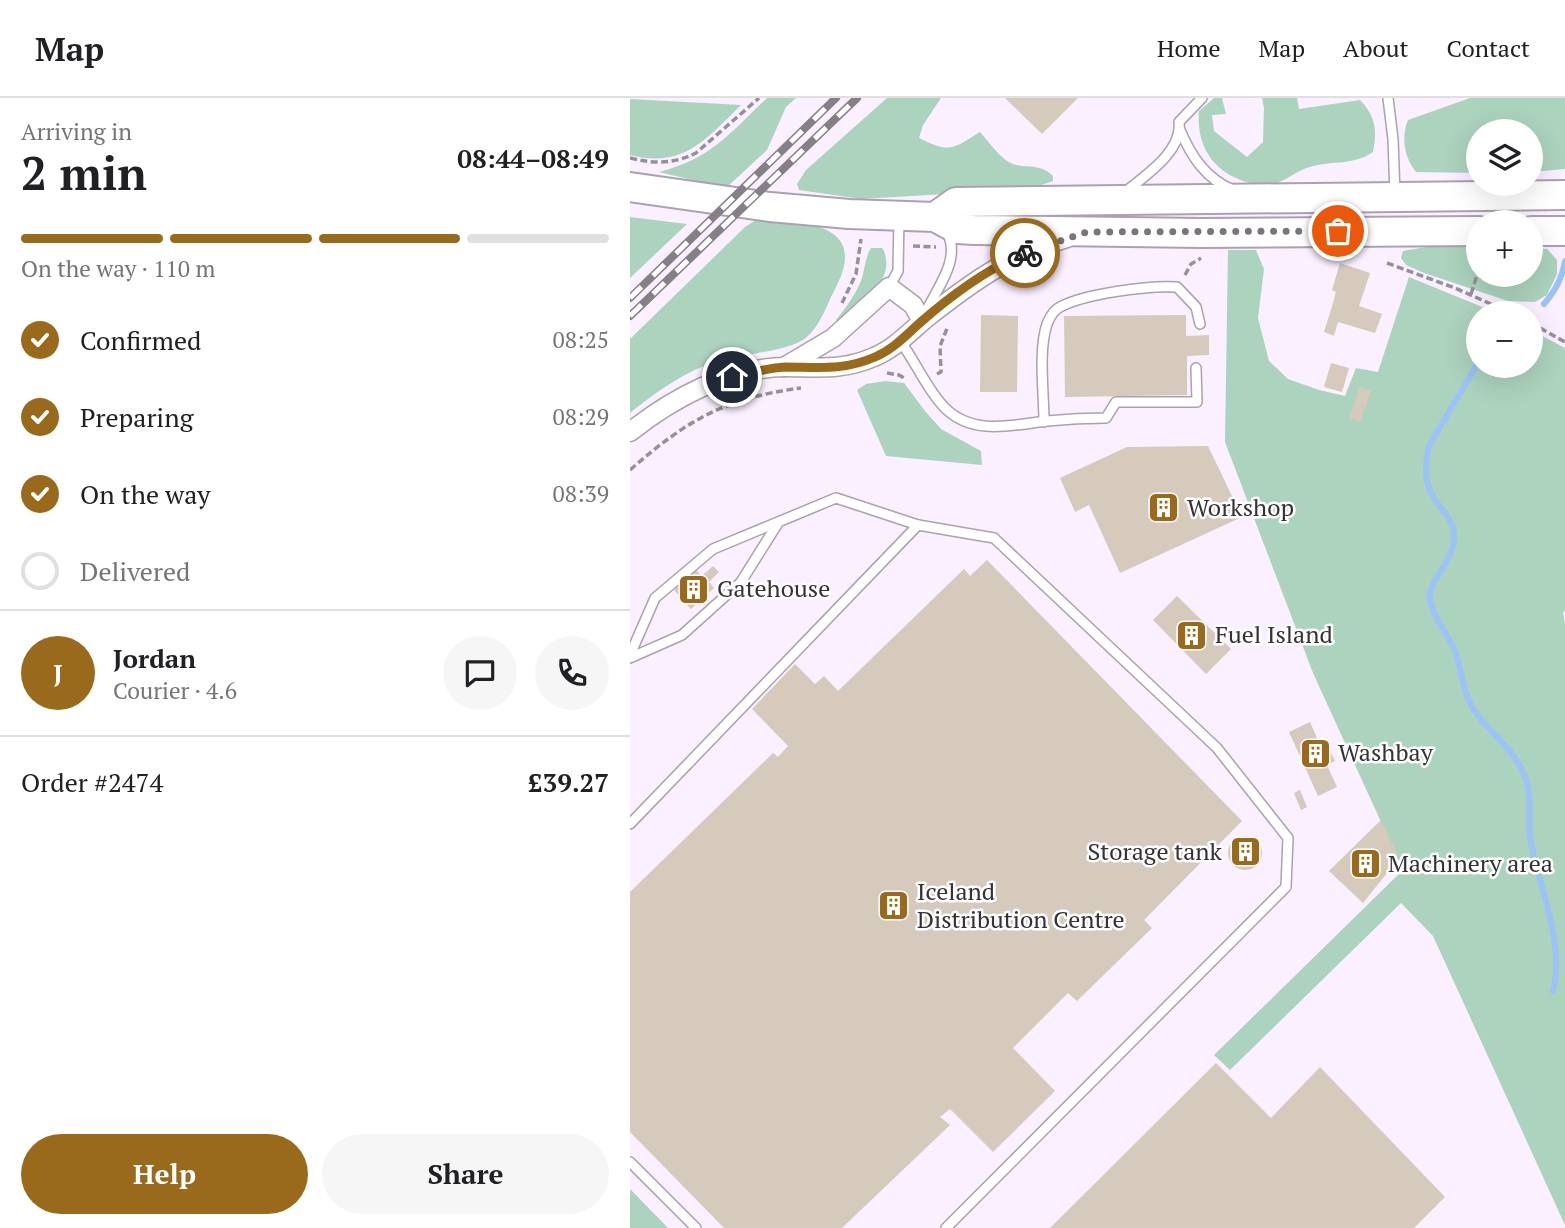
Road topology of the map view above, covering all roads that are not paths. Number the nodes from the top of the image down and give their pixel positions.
1 (1202, 98) edge
2 (1388, 98) edge
3 (1180, 130) junction
4 (632, 187) edge
5 (1395, 195) junction
6 (1565, 195) edge
7 (1267, 198) junction
8 (1117, 199) junction
9 (935, 217) junction
10 (899, 230) junction
11 (1565, 230) edge
12 (1466, 231) edge
13 (1543, 231) edge
14 (1087, 232) junction
15 (889, 287) junction
16 (922, 321) junction
17 (1200, 324) dead end
18 (900, 341) junction
19 (784, 367) junction
20 (1196, 368) dead end
21 (1044, 422) junction
22 (630, 432) edge
23 (779, 522) junction
24 (918, 525) junction
25 (630, 657) edge
26 (630, 824) edge
27 (630, 1162) edge
28 (696, 1228) edge
29 (946, 1228) edge

1 - 3 lane
2 - 5 lane
3 - 7 lane
3 - 8 lane
4 - 10 main road
5 - 6 main road
5 - 7 main road
7 - 8 main road
8 - 9 main road
9 - 10 main road
9 - 14 main road
9 - 16 lane
10 - 15 lane
11 - 13 main road
12 - 14 main road
14 - 16 street
15 - 16 street
15 - 19 street
16 - 18 street
17 - 21 lane
18 - 19 street
18 - 21 lane
19 - 22 street
20 - 21 lane
23 - 24 lane
23 - 25 lane
23 - 25 lane
24 - 26 lane
24 - 29 lane
27 - 28 lane

